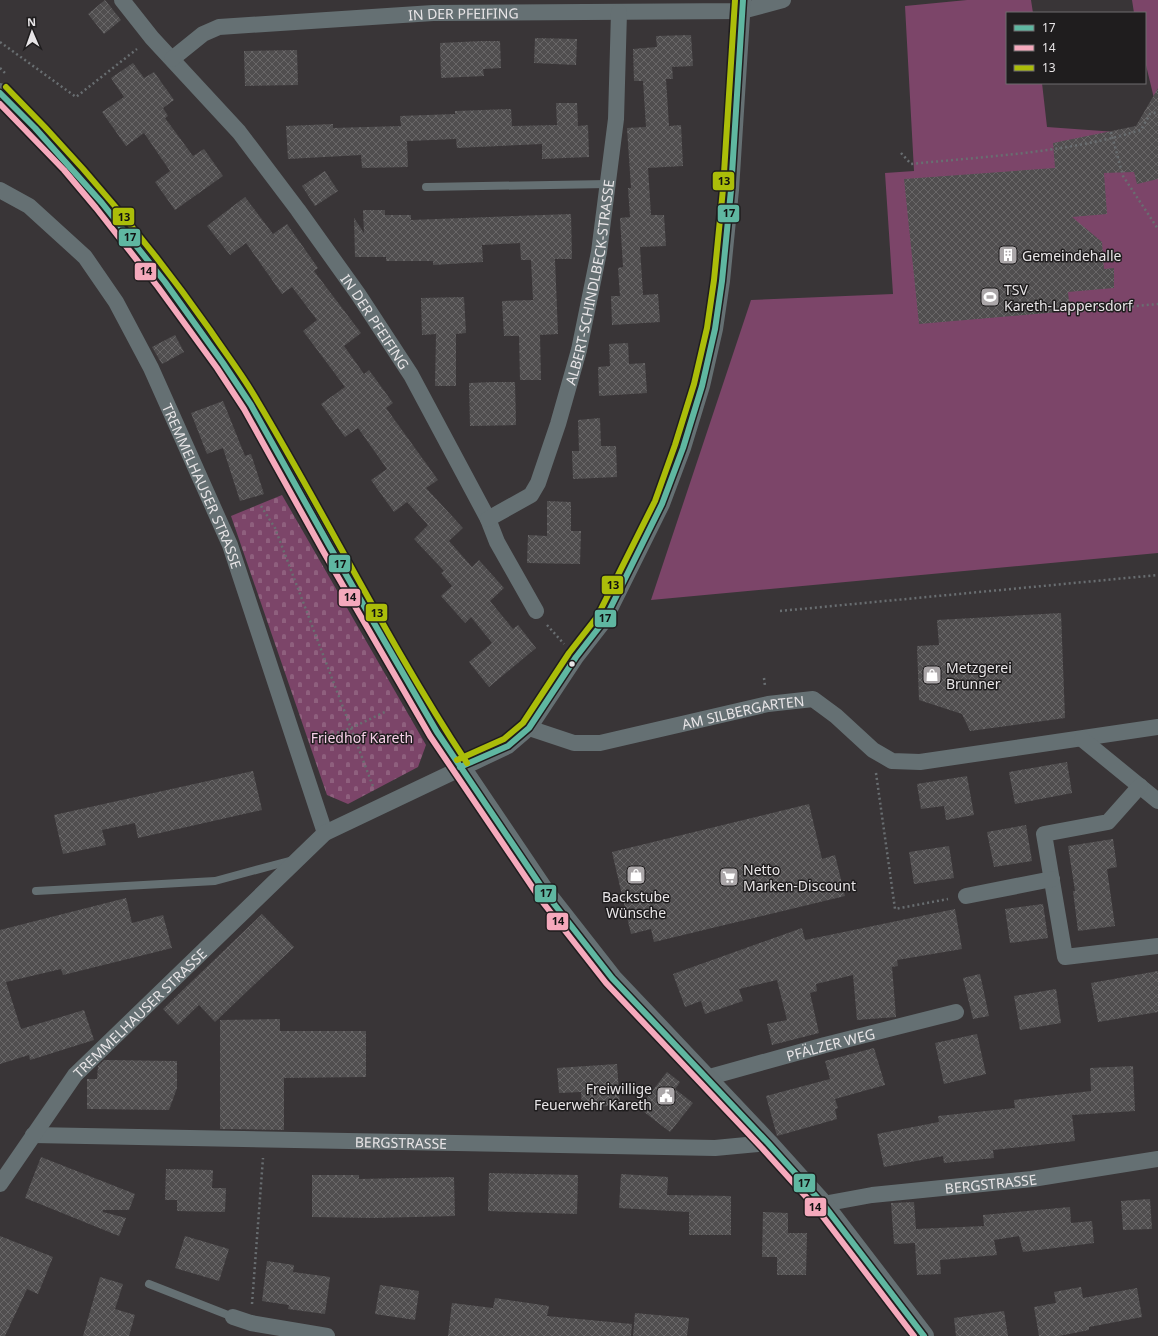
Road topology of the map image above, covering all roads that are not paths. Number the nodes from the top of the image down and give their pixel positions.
1 (122, 0) edge
2 (783, 0) edge
3 (742, 5) edge
4 (619, 12) junction
5 (172, 59) junction
6 (0, 93) edge
7 (608, 184) junction
8 (426, 187) dead end
9 (0, 190) edge
10 (488, 519) junction
11 (536, 611) dead end
12 (1158, 727) edge
13 (529, 728) junction
14 (1082, 739) junction
15 (460, 767) junction
16 (1140, 786) junction
17 (1158, 801) edge
18 (325, 833) junction
19 (299, 858) junction
20 (1052, 879) junction
21 (36, 891) dead end
22 (966, 896) road end
23 (1158, 946) edge
24 (956, 1012) dead end
25 (706, 1078) junction
26 (33, 1135) junction
27 (768, 1143) junction
28 (1158, 1159) edge
29 (2, 1179) edge
30 (823, 1204) junction
31 (149, 1284) dead end
32 (233, 1317) joint
33 (327, 1336) edge
34 (924, 1336) edge

1 - 5 street, IN DER PFEIFING
2 - 3 street, IN DER PFEIFING
3 - 4 street, IN DER PFEIFING
3 - 13 street, TREMMELHAUSER STRASSE
4 - 5 street, IN DER PFEIFING
4 - 7 street, ALBERT-SCHINDLBECK-STRASSE
5 - 10 street, IN DER PFEIFING
6 - 15 street
7 - 8 lane
7 - 10 street, ALBERT-SCHINDLBECK-STRASSE
9 - 18 street, TREMMELHAUSER STRASSE
10 - 11 street, IN DER PFEIFING
12 - 14 street, AM SILBERGARTEN
13 - 14 street, AM SILBERGARTEN
13 - 15 street, TREMMELHAUSER STRASSE
14 - 16 street
15 - 18 street, TREMMELHAUSER STRASSE
15 - 25 street
16 - 17 street
16 - 20 street
18 - 19 street, TREMMELHAUSER STRASSE
19 - 21 lane, TREMMELHAUSER STRASSE
19 - 26 street, TREMMELHAUSER STRASSE
20 - 22 street
20 - 23 street
24 - 25 street, PFÄLZER WEG
25 - 27 street
26 - 27 street, BERGSTRASSE
26 - 29 street, TREMMELHAUSER STRASSE
27 - 30 street
28 - 30 street, BERGSTRASSE
30 - 34 street
31 - 32 lane
32 - 33 street

